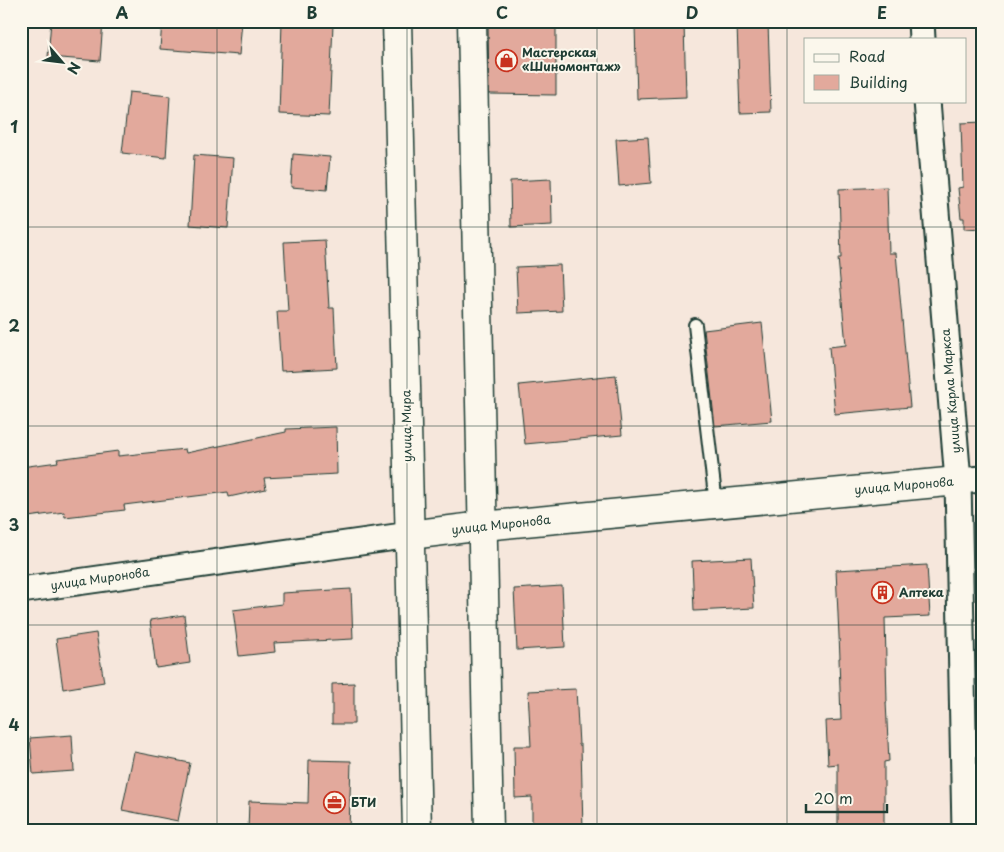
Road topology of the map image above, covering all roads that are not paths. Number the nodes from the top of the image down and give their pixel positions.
1 (397, 21) edge
2 (472, 21) edge
3 (921, 21) edge
4 (922, 38) edge
5 (927, 102) edge
6 (695, 325) dead end
7 (970, 480) edge
8 (716, 504) junction
9 (483, 526) junction
10 (410, 536) junction
11 (21, 590) edge
12 (418, 831) edge
13 (489, 831) edge
14 (965, 831) edge

1 - 10 street, улица Мира
2 - 9 street
3 - 4 street
5 - 7 street, улица Карла Маркса
6 - 8 lane
7 - 8 street, улица Миронова
7 - 14 street, улица Карла Маркса
8 - 9 street, улица Миронова
9 - 10 street, улица Миронова
9 - 13 street
10 - 11 street, улица Миронова
10 - 12 street, улица Мира

